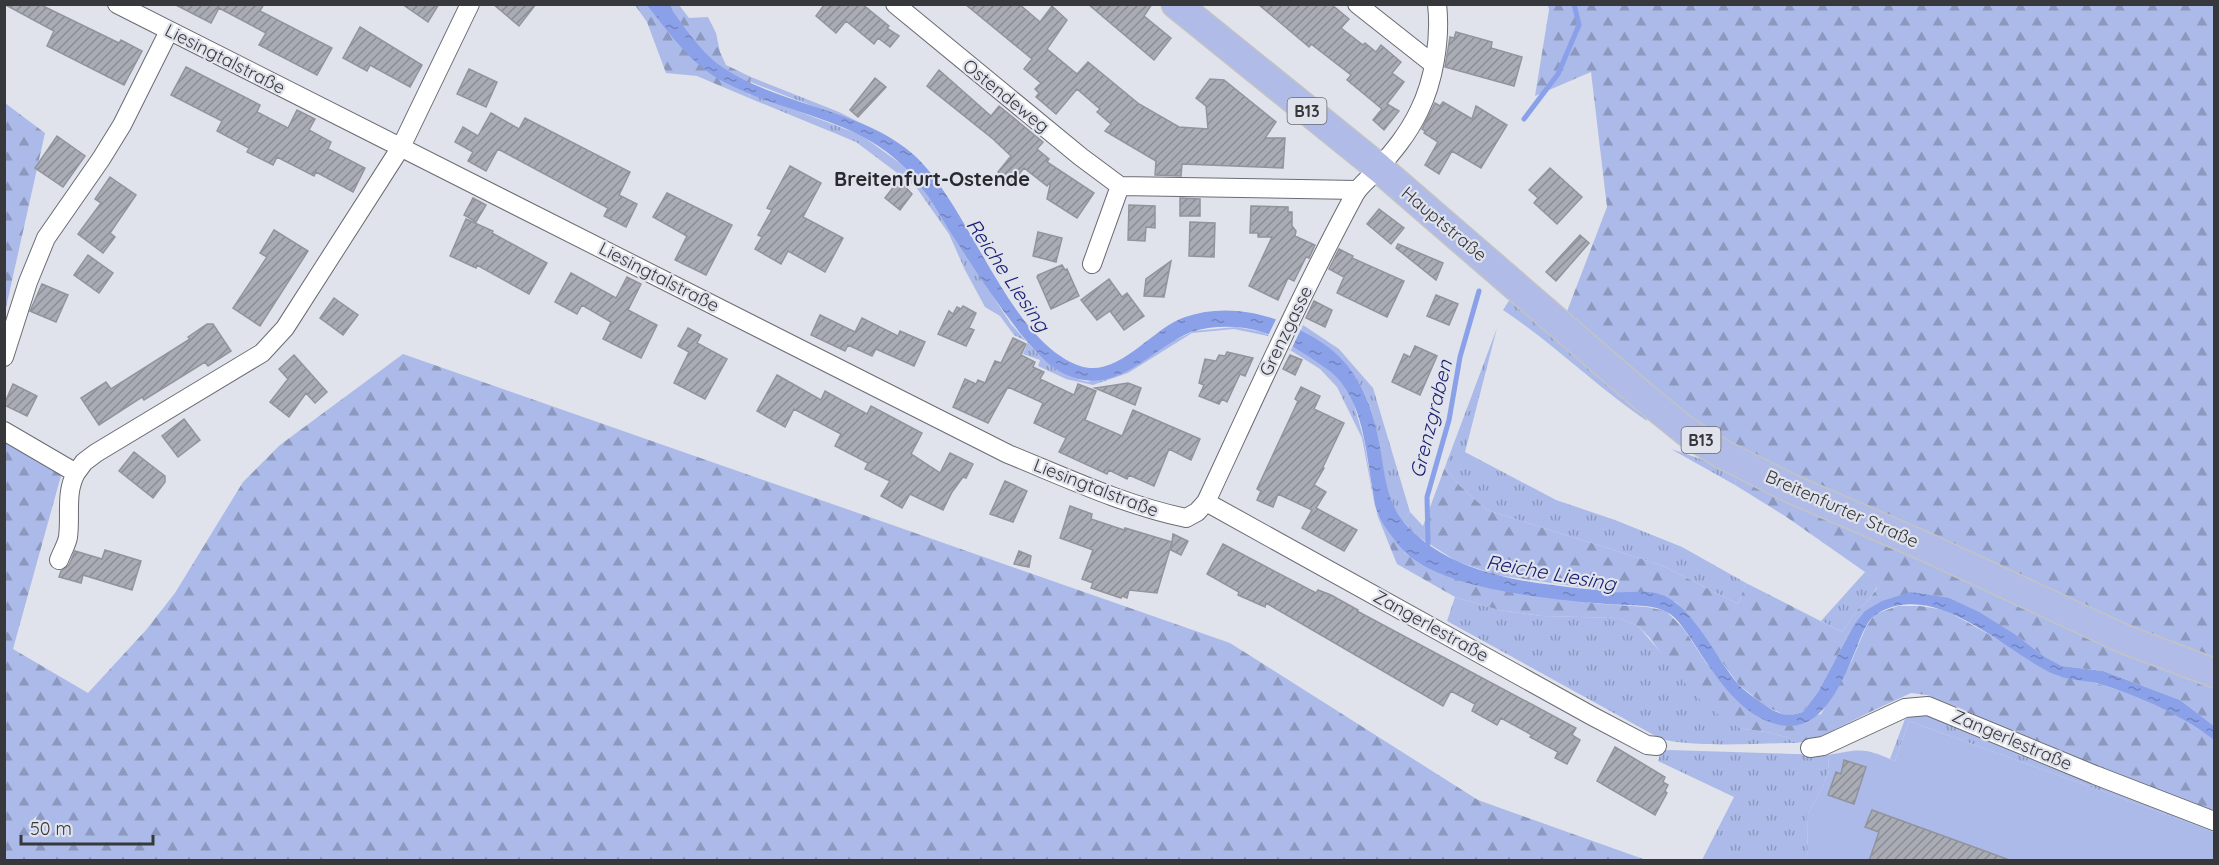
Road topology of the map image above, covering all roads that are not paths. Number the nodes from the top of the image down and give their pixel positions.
1 (117, 4) edge
2 (470, 4) edge
3 (895, 4) edge
4 (1176, 4) edge
5 (1357, 4) edge
6 (1437, 4) edge
7 (169, 31) junction
8 (1433, 64) junction
9 (401, 147) junction
10 (1379, 168) junction
11 (1120, 186) junction
12 (1357, 190) junction
13 (1092, 264) dead end
14 (1509, 279) joint
15 (4, 357) edge
16 (4, 431) edge
17 (75, 473) junction
18 (1206, 502) junction
19 (59, 560) dead end
20 (2214, 673) edge
21 (1657, 746) dead end
22 (1810, 748) dead end
23 (2214, 821) edge

1 - 7 street, Liesingtalstraße
2 - 9 street
3 - 11 street, Ostendeweg
4 - 10 main road, Hauptstraße / B13
5 - 8 street
6 - 8 street
7 - 9 street, Liesingtalstraße
7 - 15 street
8 - 10 street
9 - 17 street
9 - 18 street, Liesingtalstraße
10 - 12 street, Grenzgasse
10 - 14 main road, Hauptstraße / B13
11 - 12 street
11 - 13 street
12 - 18 street, Grenzgasse
14 - 20 main road, Breitenfurter Straße / B13
16 - 17 street
17 - 19 street
18 - 21 street, Zangerlestraße
22 - 23 street, Zangerlestraße

